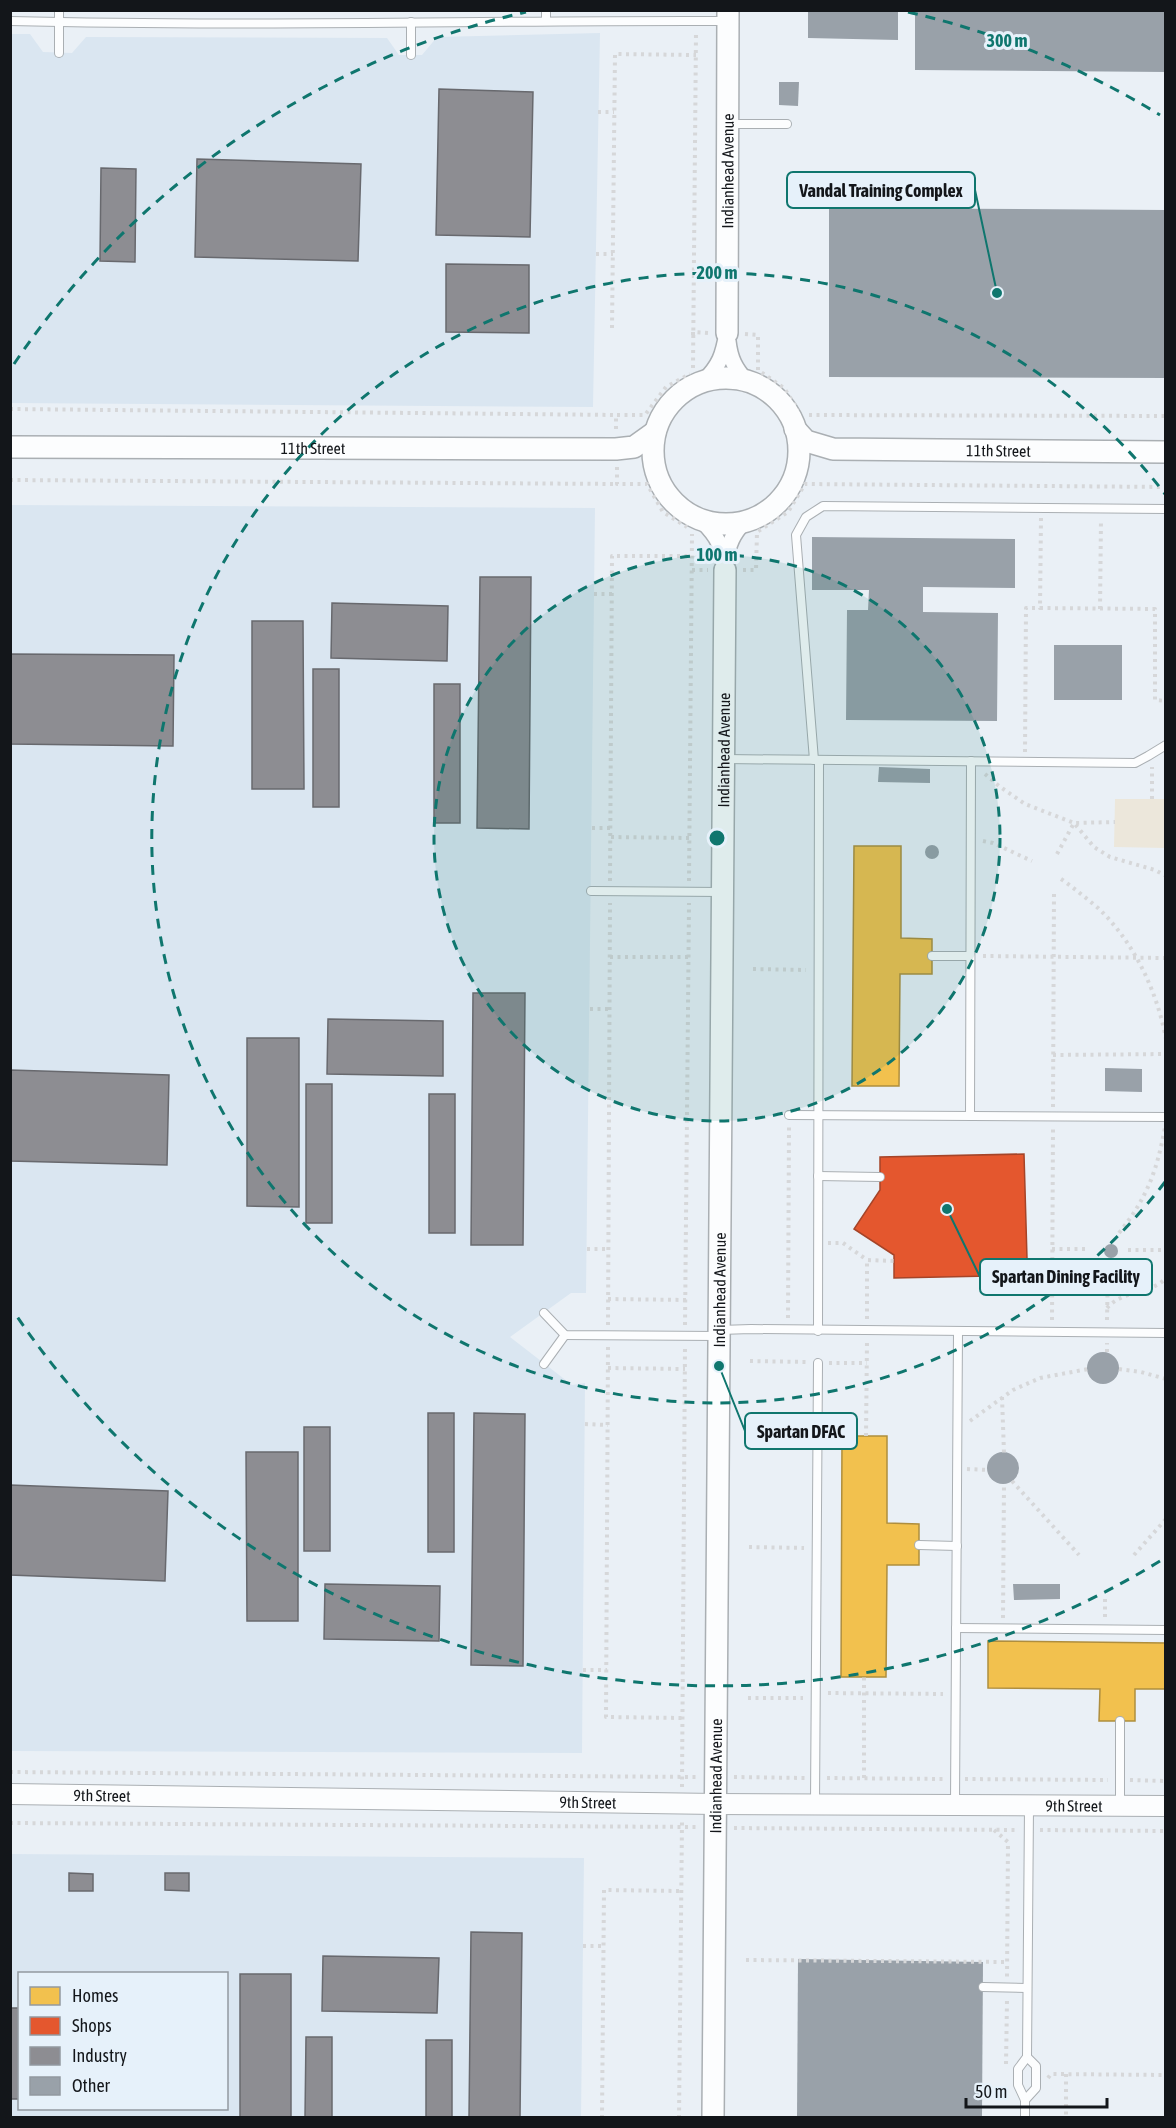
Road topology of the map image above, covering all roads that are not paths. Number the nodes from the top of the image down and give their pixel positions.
1 (59, 10) edge
2 (546, 10) edge
3 (728, 16) edge
4 (546, 20) junction
5 (10, 21) edge
6 (59, 22) junction
7 (411, 22) junction
8 (59, 53) dead end
9 (411, 55) dead end
10 (729, 124) junction
11 (788, 124) dead end
12 (727, 333) junction
13 (704, 381) junction
14 (746, 381) junction
15 (795, 429) junction
16 (655, 432) junction
17 (10, 447) edge
18 (616, 449) junction
19 (833, 449) junction
20 (1166, 452) edge
21 (655, 470) junction
22 (796, 472) junction
23 (1166, 509) edge
24 (702, 520) junction
25 (744, 522) junction
26 (726, 570) junction
27 (1166, 745) edge
28 (724, 759) junction
29 (817, 760) junction
30 (971, 761) junction
31 (591, 891) dead end
32 (723, 892) junction
33 (932, 956) dead end
34 (970, 956) junction
35 (789, 1115) road end
36 (818, 1115) junction
37 (970, 1116) junction
38 (1166, 1117) edge
39 (818, 1176) junction
40 (880, 1177) dead end
41 (544, 1313) dead end
42 (818, 1331) junction
43 (958, 1332) junction
44 (719, 1333) junction
45 (1166, 1333) edge
46 (565, 1335) junction
47 (818, 1363) dead end
48 (544, 1364) dead end
49 (919, 1545) dead end
50 (957, 1546) junction
51 (956, 1628) junction
52 (1166, 1630) edge
53 (1120, 1721) dead end
54 (10, 1794) edge
55 (716, 1804) junction
56 (815, 1804) junction
57 (955, 1805) junction
58 (1029, 1805) junction
59 (1120, 1806) junction
60 (1166, 1806) edge
61 (983, 1987) dead end
62 (1028, 1988) junction
63 (1027, 2057) junction
64 (1025, 2100) junction
65 (713, 2118) edge
66 (1024, 2118) edge

1 - 6 lane
2 - 4 lane
3 - 4 lane
3 - 10 main road, Indianhead Avenue
4 - 7 lane
5 - 6 lane
6 - 7 lane
6 - 8 lane
7 - 9 lane
10 - 11 lane
10 - 12 main road, Indianhead Avenue
12 - 13 street
12 - 14 street
13 - 14 main road
13 - 16 main road
14 - 15 main road
15 - 19 main road
15 - 22 main road
16 - 18 main road
16 - 21 main road
17 - 18 main road, 11th Street
18 - 21 main road
19 - 20 main road, 11th Street
19 - 22 main road
21 - 24 main road
22 - 25 main road
23 - 29 lane
24 - 25 main road
24 - 26 street
25 - 26 street
26 - 28 main road, Indianhead Avenue
27 - 30 lane
28 - 29 lane
28 - 32 main road, Indianhead Avenue
29 - 30 lane
29 - 36 lane
30 - 34 lane
31 - 32 lane
32 - 44 main road, Indianhead Avenue
33 - 34 lane
34 - 37 lane
35 - 36 lane
36 - 37 lane
36 - 39 lane
37 - 38 lane
39 - 40 lane
39 - 42 lane
41 - 46 lane
42 - 43 lane
42 - 44 lane
43 - 45 lane
43 - 50 lane
44 - 46 lane
44 - 55 main road, Indianhead Avenue
46 - 48 lane
47 - 56 lane
49 - 50 lane
50 - 51 lane
51 - 52 lane
51 - 57 lane
53 - 59 lane
54 - 55 street, 9th Street
55 - 56 street, 9th Street
55 - 65 main road, Indianhead Avenue
56 - 57 street, 9th Street
57 - 58 street, 9th Street
58 - 59 street, 9th Street
58 - 62 lane
59 - 60 street, 9th Street
61 - 62 lane
62 - 63 lane
63 - 64 lane
63 - 64 lane
64 - 66 lane

